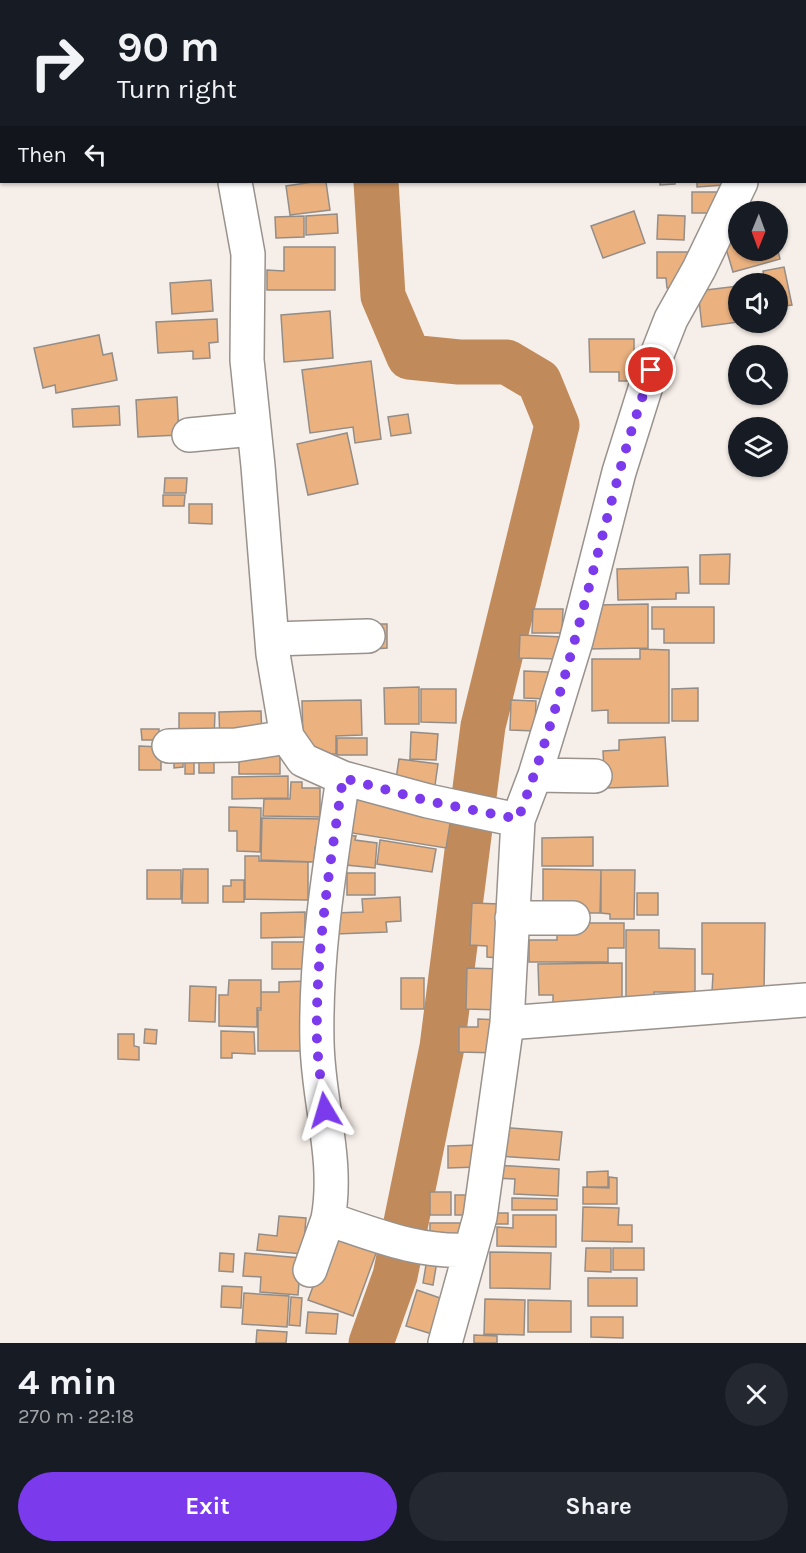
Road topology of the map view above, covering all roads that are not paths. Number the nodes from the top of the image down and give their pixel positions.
1 (235, 183) edge
2 (741, 183) edge
3 (253, 429) junction
4 (189, 435) dead end
5 (368, 636) dead end
6 (272, 639) junction
7 (287, 737) junction
8 (170, 746) dead end
9 (535, 775) junction
10 (595, 776) dead end
11 (343, 778) junction
12 (518, 819) junction
13 (512, 918) junction
14 (573, 918) dead end
15 (806, 1000) edge
16 (507, 1023) junction
17 (328, 1219) junction
18 (470, 1250) junction
19 (310, 1270) dead end
20 (445, 1343) edge

1 - 3 street
2 - 9 street
3 - 4 street
3 - 6 street
5 - 6 street
6 - 7 street
7 - 8 street
7 - 11 street
9 - 10 street
9 - 12 street
11 - 12 street
11 - 17 street
12 - 13 street
13 - 14 street
13 - 16 street
15 - 16 street
16 - 18 street
17 - 18 street
17 - 19 street
18 - 20 street

